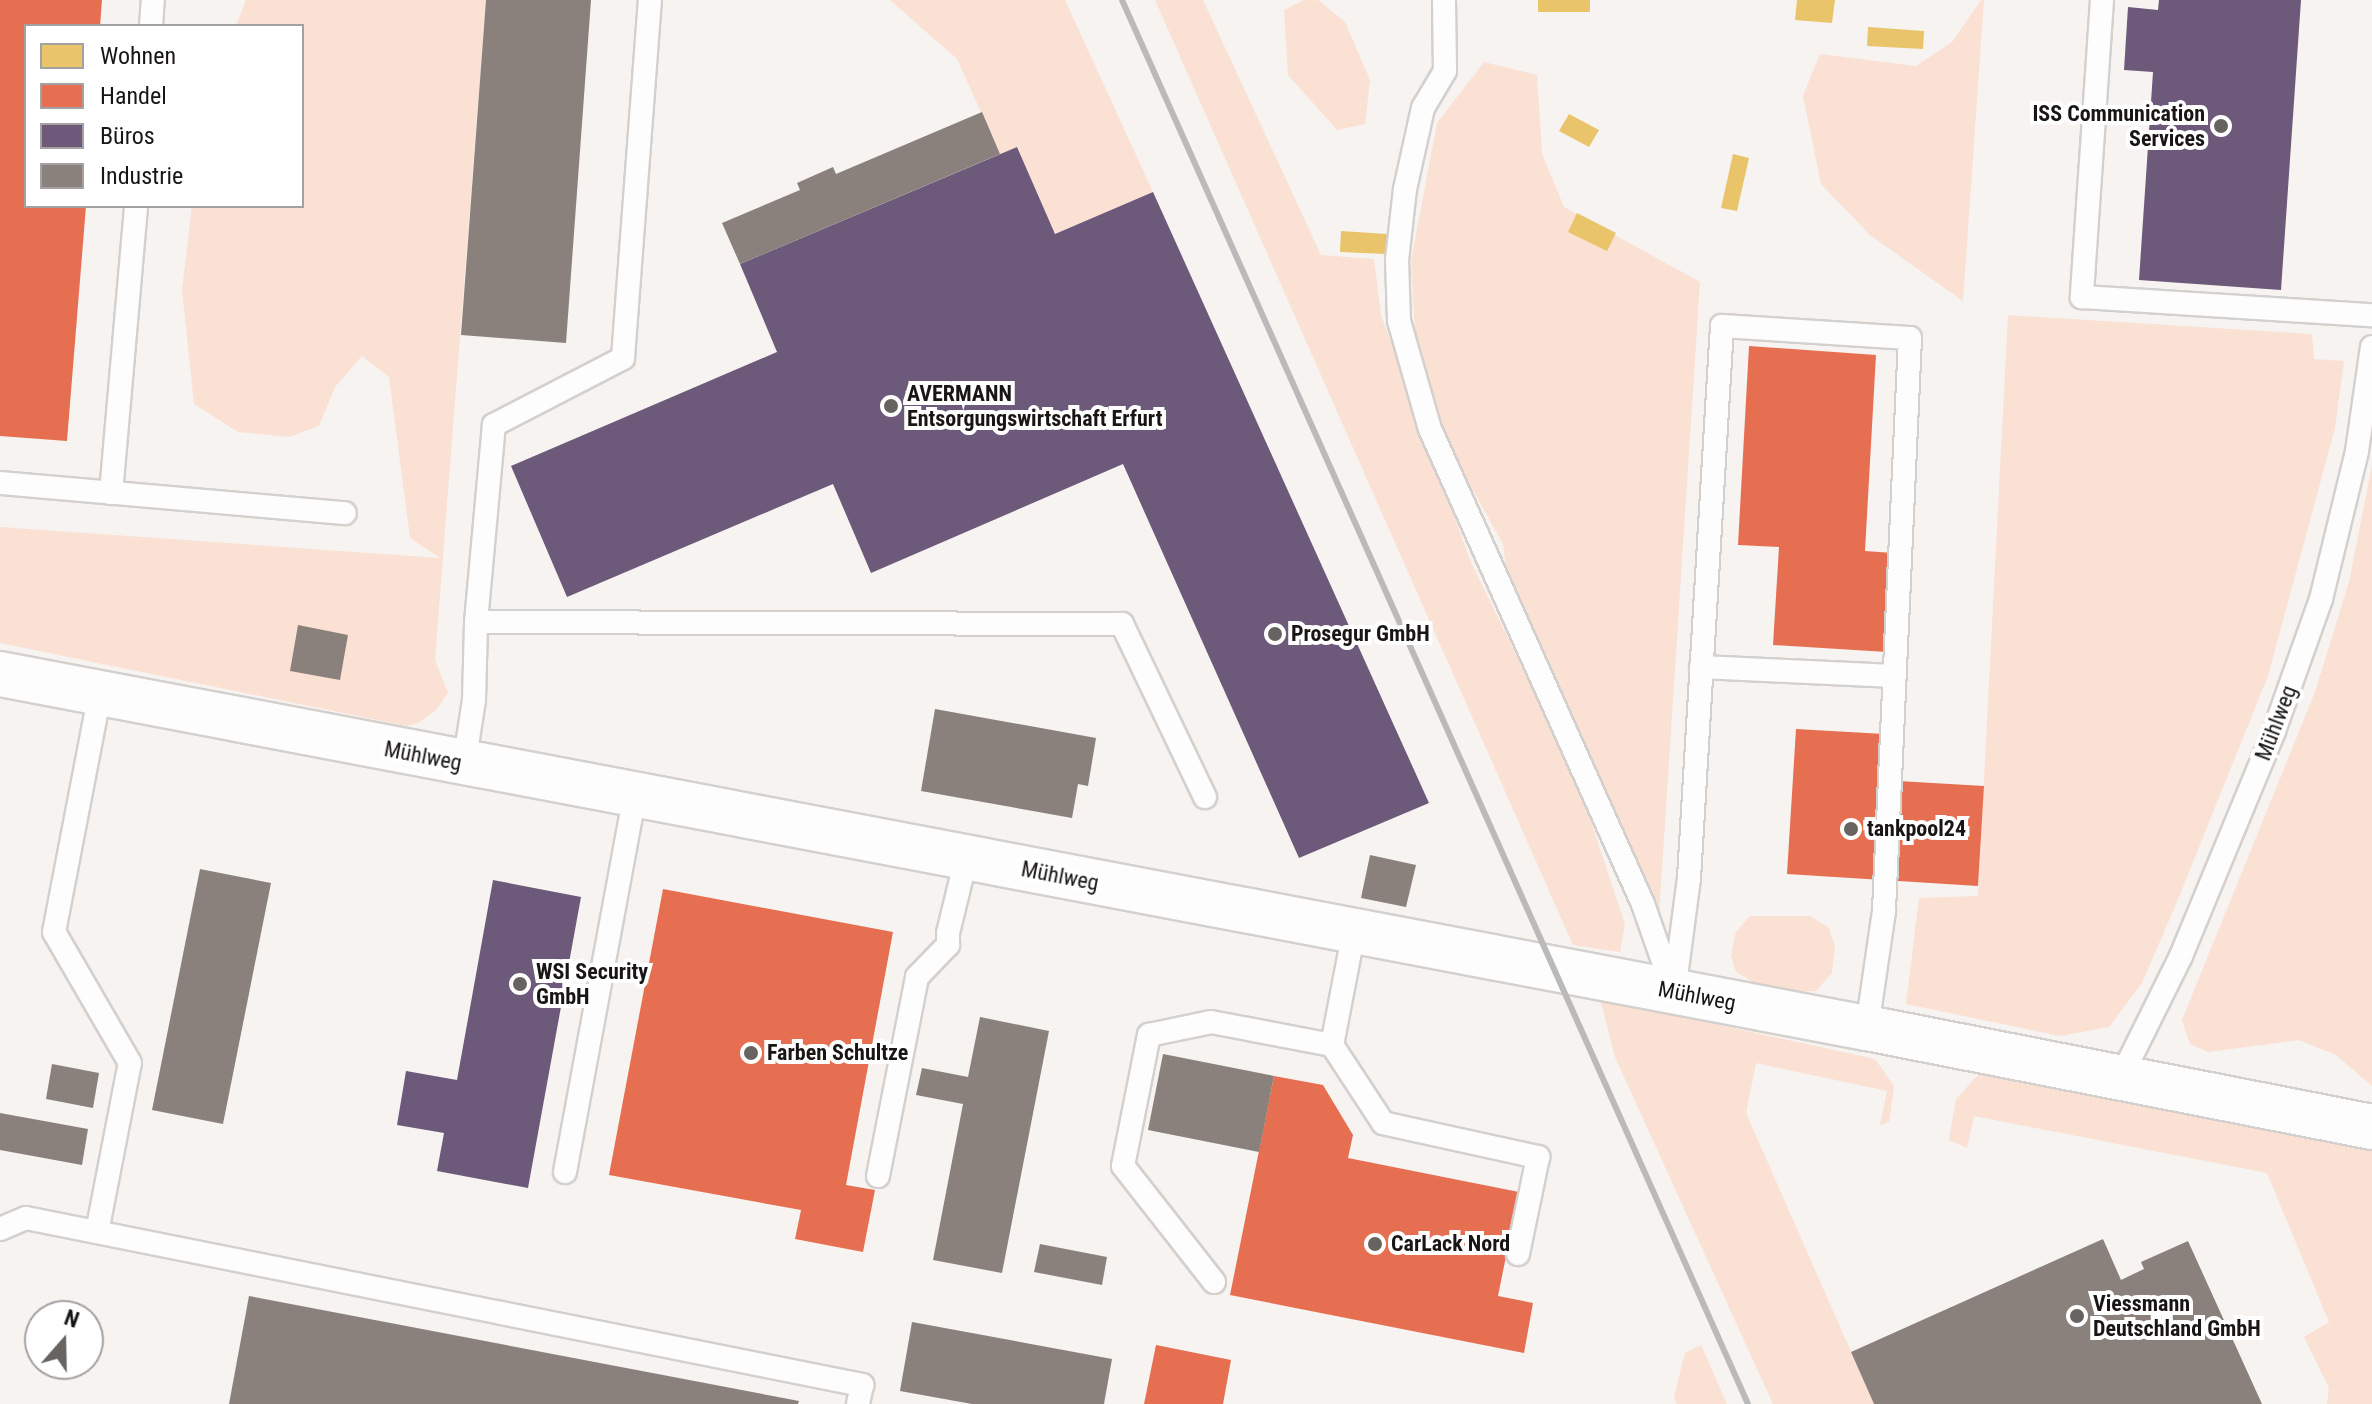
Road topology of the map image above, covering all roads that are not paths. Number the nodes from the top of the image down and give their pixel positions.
1 (153, 0) edge
2 (650, 0) edge
3 (1444, 0) edge
4 (2102, 0) edge
5 (151, 24) edge
6 (136, 208) edge
7 (2372, 315) edge
8 (2372, 347) edge
9 (0, 483) edge
10 (111, 493) junction
11 (345, 513) dead end
12 (476, 622) junction
13 (1701, 667) junction
14 (0, 674) edge
15 (1894, 676) junction
16 (100, 693) junction
17 (464, 764) junction
18 (635, 796) junction
19 (1205, 797) dead end
20 (966, 859) junction
21 (1354, 931) junction
22 (1674, 992) junction
23 (1867, 1028) junction
24 (1332, 1045) junction
25 (2120, 1079) junction
26 (2372, 1127) edge
27 (565, 1172) dead end
28 (878, 1176) dead end
29 (0, 1229) edge
30 (97, 1232) junction
31 (1518, 1254) dead end
32 (1214, 1282) dead end
33 (858, 1404) edge

1 - 5 lane
2 - 12 lane
3 - 22 lane
4 - 7 lane
6 - 10 lane
8 - 25 lane, Mühlweg
9 - 10 lane
10 - 11 lane
12 - 17 lane
12 - 19 lane
13 - 15 lane
13 - 15 lane
13 - 22 lane
14 - 16 street, Mühlweg
15 - 23 lane
16 - 17 street, Mühlweg
16 - 30 lane
17 - 18 street, Mühlweg
18 - 20 street, Mühlweg
18 - 27 lane
20 - 21 street, Mühlweg
20 - 28 lane
21 - 22 street, Mühlweg
21 - 24 lane
22 - 23 street, Mühlweg
23 - 25 street, Mühlweg
24 - 31 lane
24 - 32 lane
25 - 26 street, Mühlweg
29 - 30 lane
30 - 33 lane

